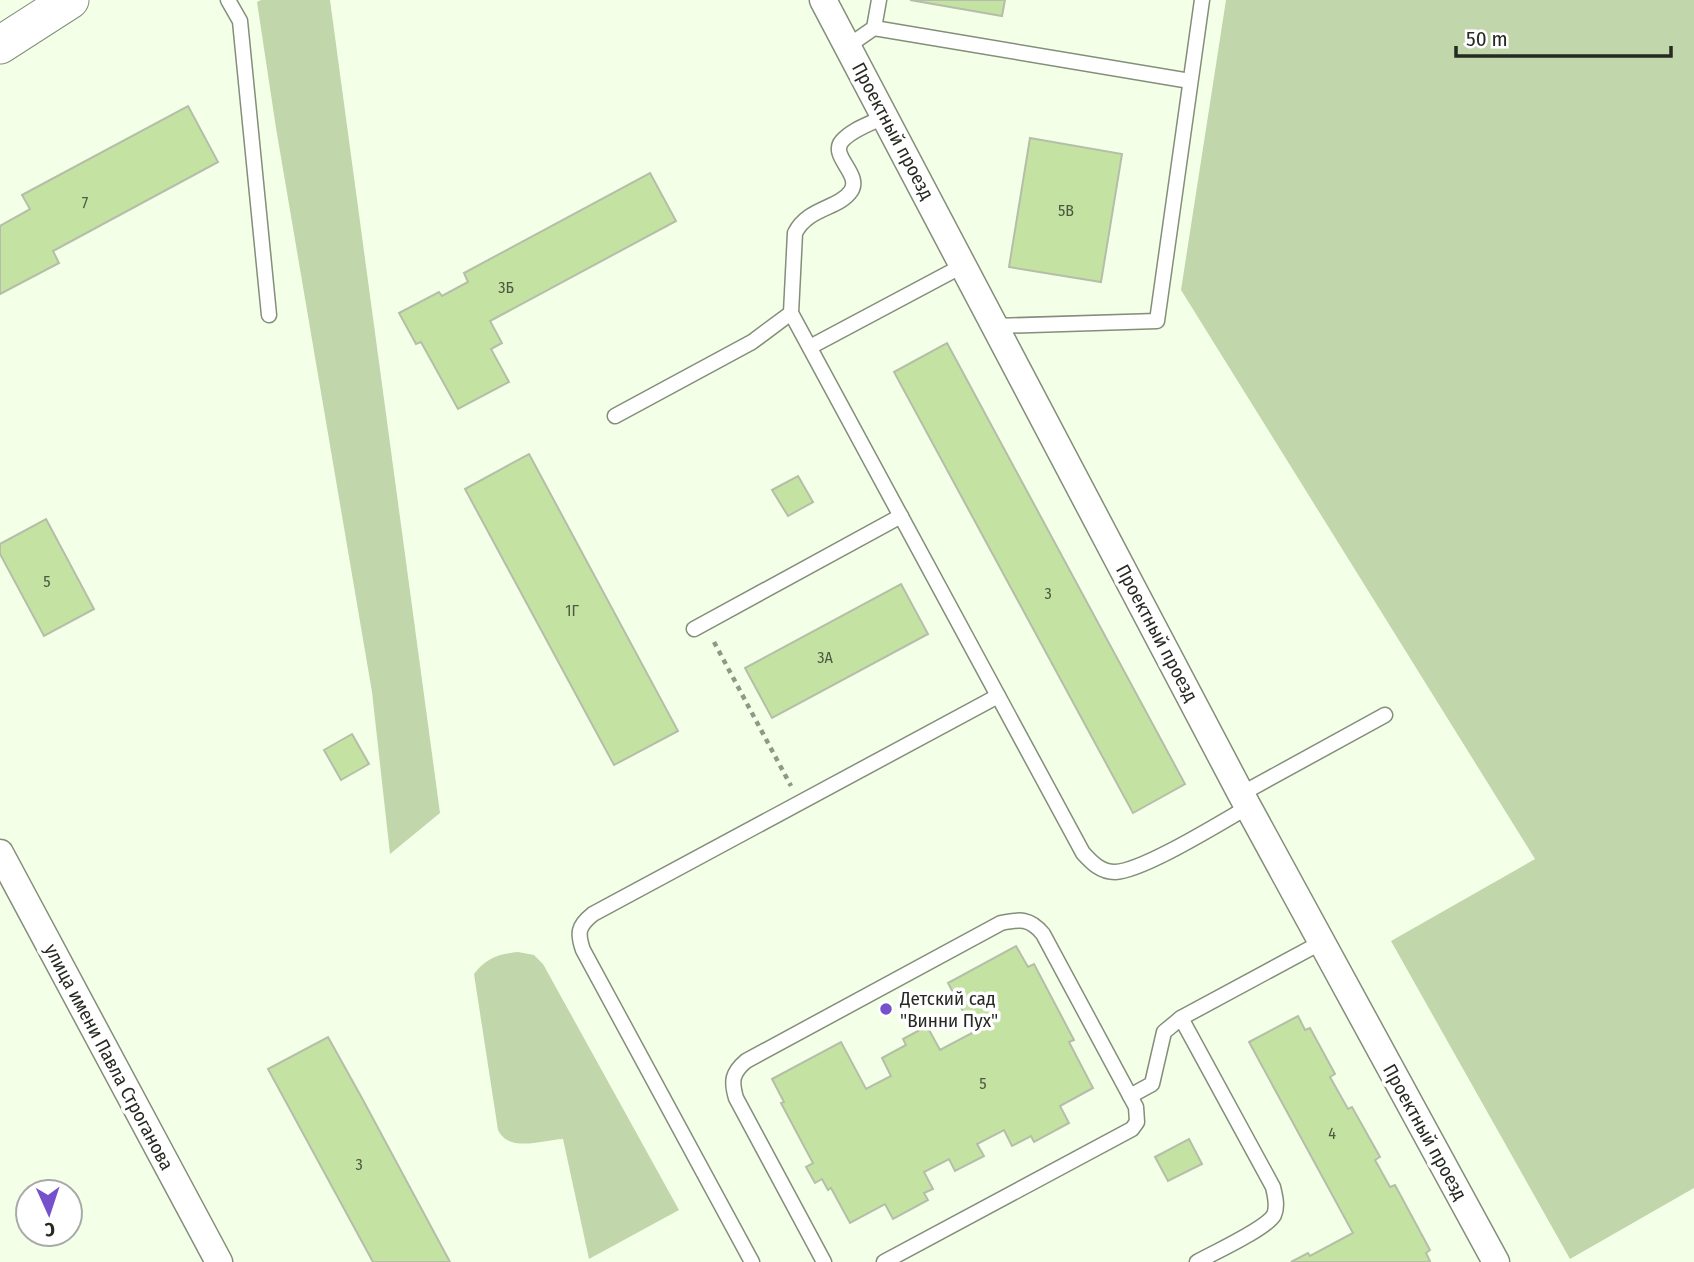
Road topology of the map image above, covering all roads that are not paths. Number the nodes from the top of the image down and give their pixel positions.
1 (69, 0) edge
2 (228, 0) edge
3 (823, 0) edge
4 (878, 0) edge
5 (1202, 0) edge
6 (874, 28) junction
7 (0, 45) edge
8 (848, 46) junction
9 (1190, 81) junction
10 (885, 116) junction
11 (964, 265) junction
12 (791, 313) junction
13 (269, 316) dead end
14 (996, 326) junction
15 (810, 347) junction
16 (615, 416) dead end
17 (901, 516) junction
18 (698, 626) road end
19 (998, 696) junction
20 (1385, 715) dead end
21 (1245, 800) junction
22 (0, 852) edge
23 (1322, 942) junction
24 (1181, 1018) junction
25 (1130, 1096) junction
26 (1495, 1261) edge
27 (219, 1262) edge
28 (752, 1262) edge
29 (824, 1262) edge
30 (884, 1262) edge
31 (1196, 1262) edge

1 - 7 main road
2 - 13 lane
3 - 8 street, Проектный проезд
4 - 6 lane
5 - 9 lane
6 - 8 lane
6 - 9 lane
8 - 10 street, Проектный проезд
9 - 14 lane
10 - 11 street, Проектный проезд
10 - 12 lane
11 - 14 street, Проектный проезд
11 - 15 lane
12 - 15 lane
12 - 16 lane
14 - 21 street, Проектный проезд
15 - 17 lane
17 - 18 lane
17 - 19 lane
19 - 21 lane
19 - 28 lane
20 - 21 lane
21 - 23 street, Проектный проезд
22 - 27 street, улица имени Павла Строганова
23 - 24 lane
23 - 26 street, Проектный проезд
24 - 25 lane
24 - 31 lane
25 - 29 lane
25 - 30 lane

